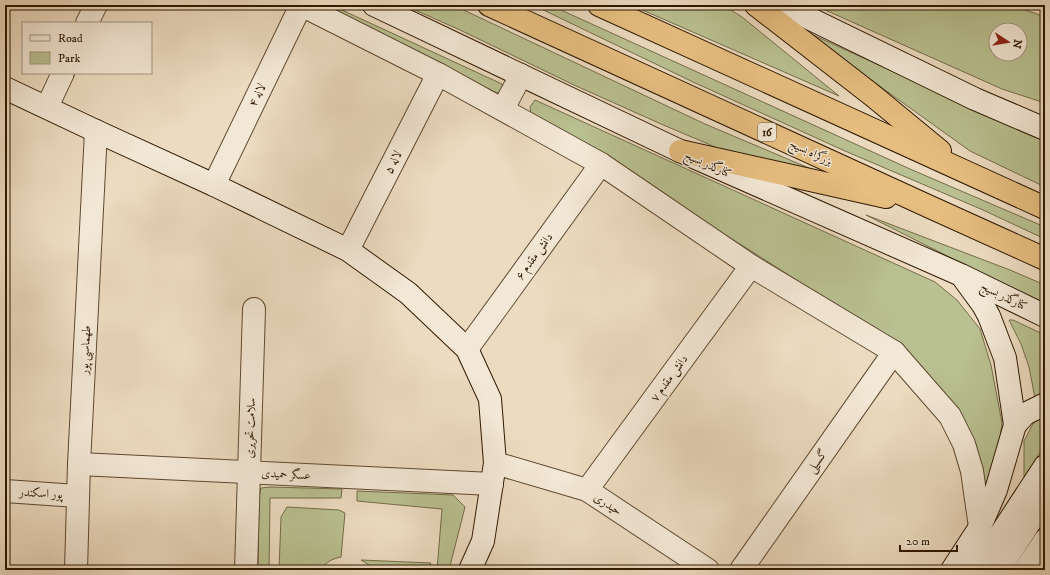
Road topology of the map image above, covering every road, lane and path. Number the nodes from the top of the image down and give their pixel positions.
1 (96, 5) edge
2 (301, 5) edge
3 (374, 5) edge
4 (489, 5) edge
5 (599, 5) edge
6 (756, 5) edge
7 (782, 5) edge
8 (88, 22) edge
9 (63, 74) edge
10 (438, 74) junction
11 (521, 75) junction
12 (5, 88) edge
13 (47, 107) junction
14 (503, 109) junction
15 (1045, 129) edge
16 (96, 131) junction
17 (680, 152) junction
18 (601, 164) junction
19 (962, 170) junction
20 (214, 185) junction
21 (930, 207) junction
22 (1045, 208) edge
23 (348, 250) junction
24 (1045, 259) edge
25 (751, 266) junction
26 (961, 275) junction
27 (254, 309) dead end
28 (1045, 316) edge
29 (467, 349) junction
30 (894, 352) junction
31 (1045, 404) edge
32 (1015, 425) junction
33 (79, 464) junction
34 (1042, 471) edge
35 (249, 472) junction
36 (494, 474) junction
37 (587, 490) junction
38 (5, 491) edge
39 (78, 496) junction
40 (1045, 499) edge
41 (980, 527) junction
42 (1045, 540) edge
43 (76, 570) edge
44 (246, 570) edge
45 (470, 570) edge
46 (708, 570) edge
47 (741, 570) edge
48 (952, 570) edge
49 (977, 570) edge
50 (999, 570) edge
51 (1025, 570) edge

1 - 8 street
2 - 10 street
2 - 20 street, لاله ۴
3 - 11 street, کنارگذر بسیج
4 - 21 highway, بزرگراه بسیج / 16
5 - 19 highway
6 - 19 highway
7 - 15 street
9 - 13 street
10 - 14 street
10 - 23 street, لاله ۵
11 - 14 street
11 - 17 street, کنارگذر بسیج
12 - 13 street
13 - 16 street
14 - 18 street
16 - 20 street
16 - 33 street, طهماسبی پور
17 - 21 highway
17 - 26 street, کنارگذر بسیج
18 - 25 street
18 - 29 street, دانش مقدم ۶
19 - 22 highway
20 - 23 street
21 - 24 highway, بزرگراه بسیج / 16
23 - 29 street
25 - 30 street
25 - 37 street, دانش مقدم ۷
26 - 28 street, کنارگذر بسیج
26 - 32 street
27 - 35 street, سلامت تحریری
29 - 36 street
30 - 41 street
30 - 47 street, گسیلی
31 - 32 street
32 - 41 street
33 - 35 street, عسگر حمیدی
33 - 39 street, طهماسبی پور
34 - 49 street
35 - 36 street, عسگر حمیدی
35 - 44 street, سلامت تحریری
36 - 37 street, حیدری
36 - 45 street
37 - 46 street, حیدری
38 - 39 street, پور اسکندر
39 - 43 street, طهماسبی پور
40 - 50 street
41 - 48 street
42 - 51 street

